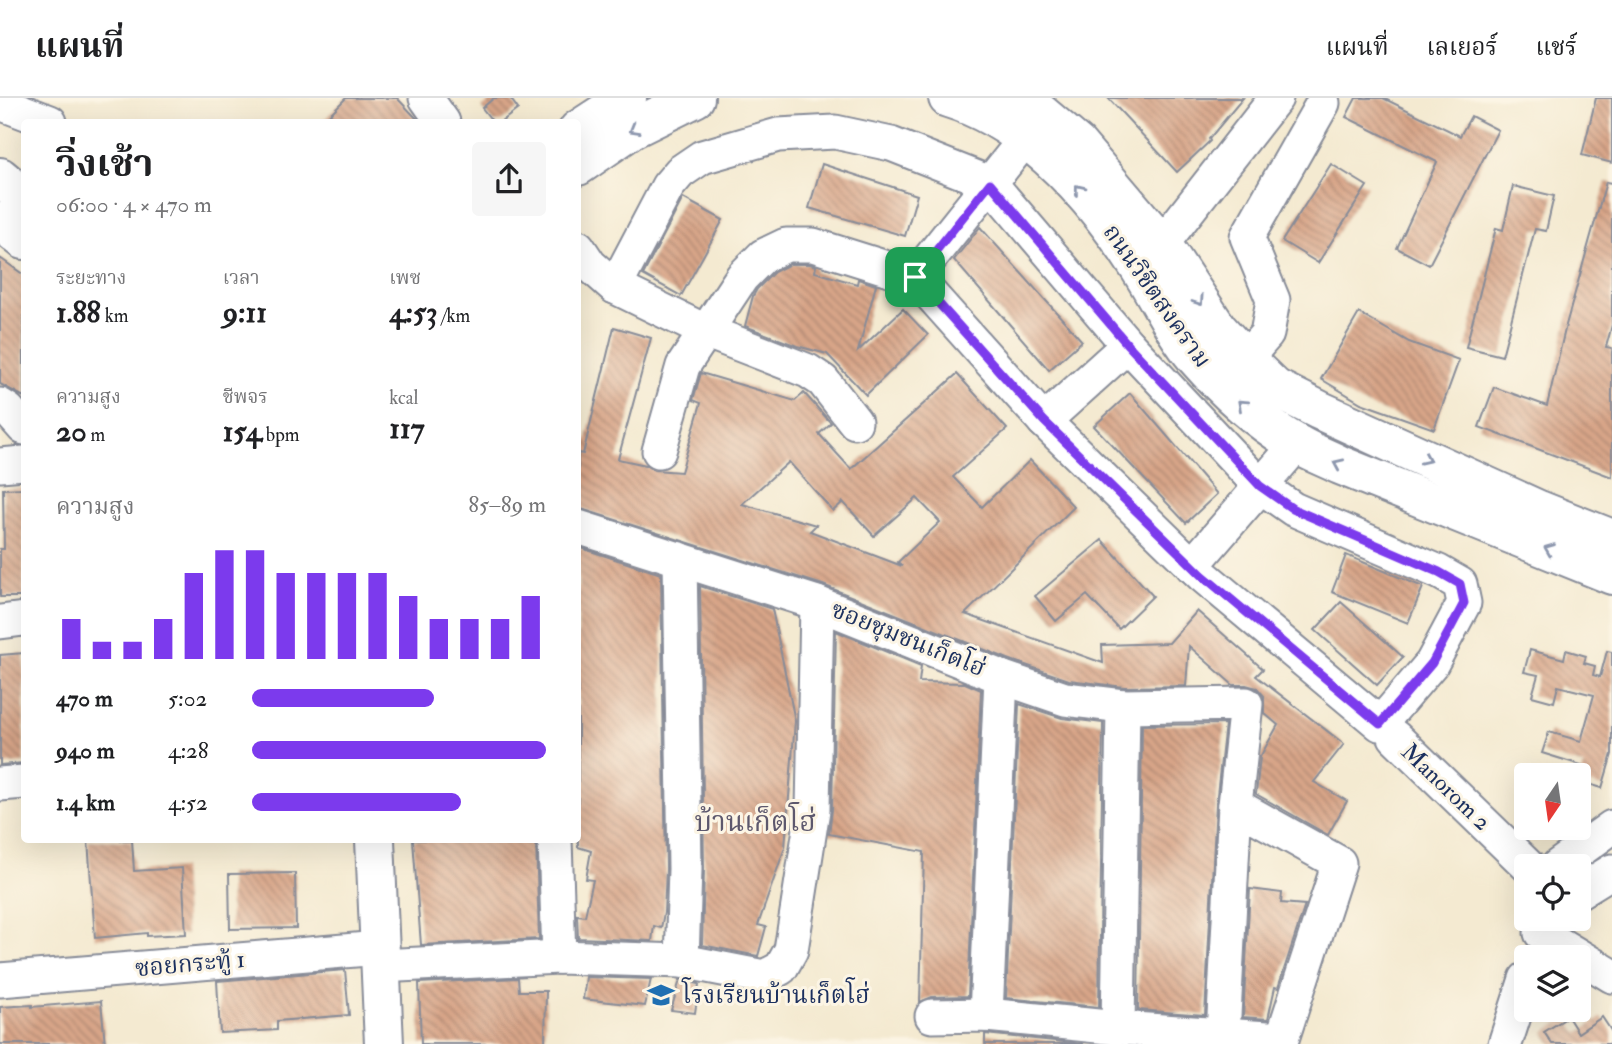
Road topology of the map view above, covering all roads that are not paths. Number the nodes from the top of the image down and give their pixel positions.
1 (426, 98) edge
2 (627, 98) edge
3 (695, 98) edge
4 (948, 98) edge
5 (1014, 98) edge
6 (1276, 98) edge
7 (0, 103) edge
8 (1323, 103) dead end
9 (42, 119) edge
10 (441, 119) edge
11 (581, 128) edge
12 (1026, 138) junction
13 (581, 164) edge
14 (0, 177) edge
15 (990, 183) junction
16 (21, 194) edge
17 (0, 220) edge
18 (21, 238) edge
19 (581, 252) edge
20 (1149, 253) junction
21 (915, 277) junction
22 (615, 287) junction
23 (705, 331) junction
24 (1128, 345) junction
25 (1245, 359) junction
26 (0, 405) edge
27 (1044, 421) junction
28 (855, 422) dead end
29 (21, 425) edge
30 (1297, 444) junction
31 (659, 451) dead end
32 (21, 463) edge
33 (0, 465) edge
34 (1260, 486) junction
35 (581, 528) edge
36 (1612, 539) edge
37 (680, 559) junction
38 (1192, 566) junction
39 (1612, 575) edge
40 (817, 603) junction
41 (21, 619) edge
42 (0, 622) edge
43 (1002, 677) junction
44 (1123, 706) junction
45 (1395, 737) dead end
46 (21, 782) edge
47 (0, 784) edge
48 (1235, 805) junction
49 (1612, 827) edge
50 (375, 843) edge
51 (555, 843) edge
52 (1516, 854) edge
53 (1575, 854) edge
54 (1612, 871) edge
55 (1591, 884) edge
56 (1540, 936) edge
57 (380, 957) junction
58 (559, 957) junction
59 (682, 961) junction
60 (1612, 976) edge
61 (0, 980) edge
62 (986, 1015) junction
63 (932, 1016) dead end
64 (1514, 1016) edge
65 (1118, 1028) junction
66 (1223, 1035) junction
67 (384, 1044) edge
68 (1505, 1044) edge

1 - 10 street
2 - 11 main road
3 -> 13 main road
4 - 12 main road, ถนนวิชิตสงคราม
5 - 20 main road, ถนนวิชิตสงคราม
6 - 20 street
7 - 9 street
8 - 25 street
12 - 15 street
20 -> 12 main road, ถนนวิชิตสงคราม
14 - 16 main road
15 - 21 street
15 - 22 street
15 - 24 street
17 - 18 main road
19 - 22 street
20 -> 25 main road, ถนนวิชิตสงคราม
30 -> 20 main road, ถนนวิชิตสงคราม
21 - 23 street
21 - 27 street
22 - 23 street
23 - 28 street
23 - 31 street
24 - 27 street
24 - 34 street
25 -> 36 main road, ถนนวิชิตสงคราม
26 - 29 street
27 - 38 street
30 - 34 street
39 -> 30 main road, ถนนวิชิตสงคราม
32 - 33 street
34 - 38 street
34 - 38 street
35 - 37 street, ซอยชุมชนเก็ตโฮ่
37 - 40 street, ซอยชุมชนเก็ตโฮ่
37 - 59 street
40 - 43 street, ซอยชุมชนเก็ตโฮ่
40 - 59 street, ซอยกระทู้ 1
41 - 42 street
43 - 44 street, ซอยชุมชนเก็ตโฮ่
43 - 62 street
44 - 48 street, ซอยชุมชนเก็ตโฮ่
44 - 65 street
45 - 52 street, Manorom 2
46 - 47 street
48 - 66 street
48 - 66 street
49 - 53 street
50 - 57 main road
51 - 58 street
54 - 55 street
56 - 60 street
57 - 58 street, ซอยกระทู้ 1
57 - 61 street, ซอยกระทู้ 1
57 - 67 main road
58 - 59 street, ซอยกระทู้ 1
62 - 63 street
62 - 65 street
64 - 68 street
65 - 66 street

